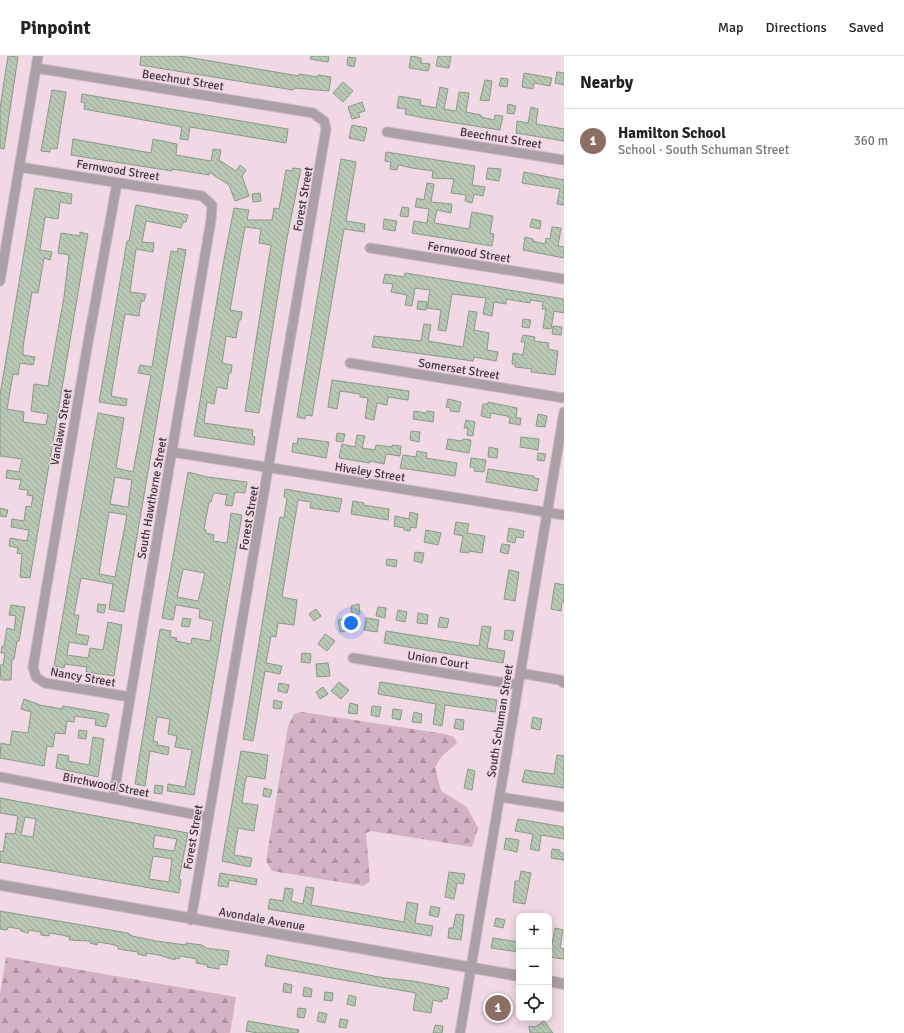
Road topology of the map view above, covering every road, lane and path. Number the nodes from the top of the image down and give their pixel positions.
1 (38, 56) edge
2 (36, 68) junction
3 (324, 121) joint
4 (387, 132) dead end
5 (564, 160) edge
6 (19, 167) junction
7 (117, 182) junction
8 (210, 202) joint
9 (370, 248) dead end
10 (564, 279) edge
11 (0, 281) edge
12 (350, 363) dead end
13 (564, 398) edge
14 (564, 412) edge
15 (172, 452) junction
16 (270, 468) junction
17 (547, 513) junction
18 (564, 515) edge
19 (353, 658) dead end
20 (520, 673) junction
21 (35, 675) joint
22 (564, 683) edge
23 (518, 685) junction
24 (130, 697) junction
25 (0, 777) edge
26 (500, 797) junction
27 (113, 798) junction
28 (564, 807) edge
29 (208, 817) junction
30 (0, 885) edge
31 (191, 920) junction
32 (470, 968) junction
33 (516, 976) edge
34 (552, 982) edge
35 (564, 984) edge
36 (460, 1033) edge

1 - 2 street
2 - 3 street, Beechnut Street
2 - 6 street
3 - 16 street, Forest Street
4 - 5 street, Beechnut Street
6 - 7 street, Fernwood Street
6 - 11 street
7 - 8 street, Fernwood Street
7 - 21 street, Vanlawn Street
8 - 15 street, South Hawthorne Street
9 - 10 street, Fernwood Street
12 - 13 street, Somerset Street
14 - 17 street, South Schuman Street
15 - 16 street, Hiveley Street
15 - 24 street, South Hawthorne Street
16 - 17 street, Hiveley Street
16 - 29 street, Forest Street
17 - 18 street, Hiveley Street
17 - 20 street, South Schuman Street
19 - 23 street, Union Court
20 - 22 street
20 - 23 street, South Schuman Street
21 - 24 street, Nancy Street
23 - 26 street, South Schuman Street
24 - 27 street, South Hawthorne Street
25 - 27 street, Birchwood Street
26 - 28 street
26 - 32 street, South Schuman Street
27 - 29 street, Birchwood Street
29 - 31 street, Forest Street
30 - 31 street, Avondale Avenue
31 - 32 street, Avondale Avenue
32 - 33 street, Avondale Avenue
32 - 36 street, South Schuman Street
34 - 35 street

